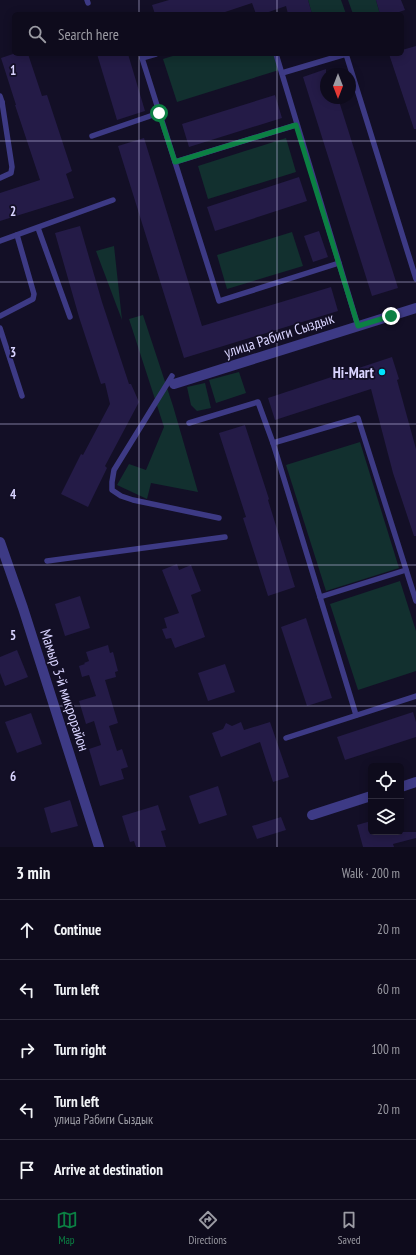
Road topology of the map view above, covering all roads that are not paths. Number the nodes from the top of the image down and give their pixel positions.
1 (149, 56) edge
2 (277, 56) edge
3 (340, 56) edge
4 (347, 56) edge
5 (282, 74) junction
6 (0, 96) edge
7 (1, 103) edge
8 (159, 113) junction
9 (296, 125) junction
10 (92, 136) dead end
11 (175, 162) junction
12 (0, 178) edge
13 (113, 200) dead end
14 (38, 228) junction
15 (17, 235) junction
16 (0, 241) edge
17 (339, 263) junction
18 (416, 279) edge
19 (416, 308) edge
20 (0, 316) edge
21 (70, 317) dead end
22 (358, 326) junction
23 (0, 328) edge
24 (173, 380) joint
25 (22, 396) dead end
26 (189, 423) dead end
27 (273, 443) junction
28 (219, 518) dead end
29 (225, 537) dead end
30 (0, 542) edge
31 (47, 561) dead end
32 (406, 570) junction
33 (320, 597) junction
34 (416, 601) edge
35 (416, 696) edge
36 (356, 715) junction
37 (286, 738) dead end
38 (416, 782) edge
39 (404, 786) edge
40 (368, 797) edge
41 (312, 815) dead end
42 (99, 847) edge

1 - 8 lane
2 - 5 lane
3 - 5 lane
4 - 18 lane
5 - 9 lane
6 - 7 lane
7 - 12 lane
8 - 10 lane
8 - 11 lane
9 - 11 lane
9 - 17 lane
11 - 17 lane
13 - 14 lane
14 - 15 lane
14 - 21 lane
15 - 16 lane
15 - 20 lane
17 - 22 lane
19 - 22 street, улица Рабиги Сыздык
22 - 24 street, улица Рабиги Сыздык
23 - 25 lane
24 - 28 lane
26 - 27 lane
27 - 32 lane
27 - 33 lane
29 - 31 lane
30 - 42 street, Мамыр 3-й микрорайон
32 - 33 lane
32 - 34 lane
33 - 36 lane
35 - 36 lane
36 - 37 lane
38 - 39 street
40 - 41 street

